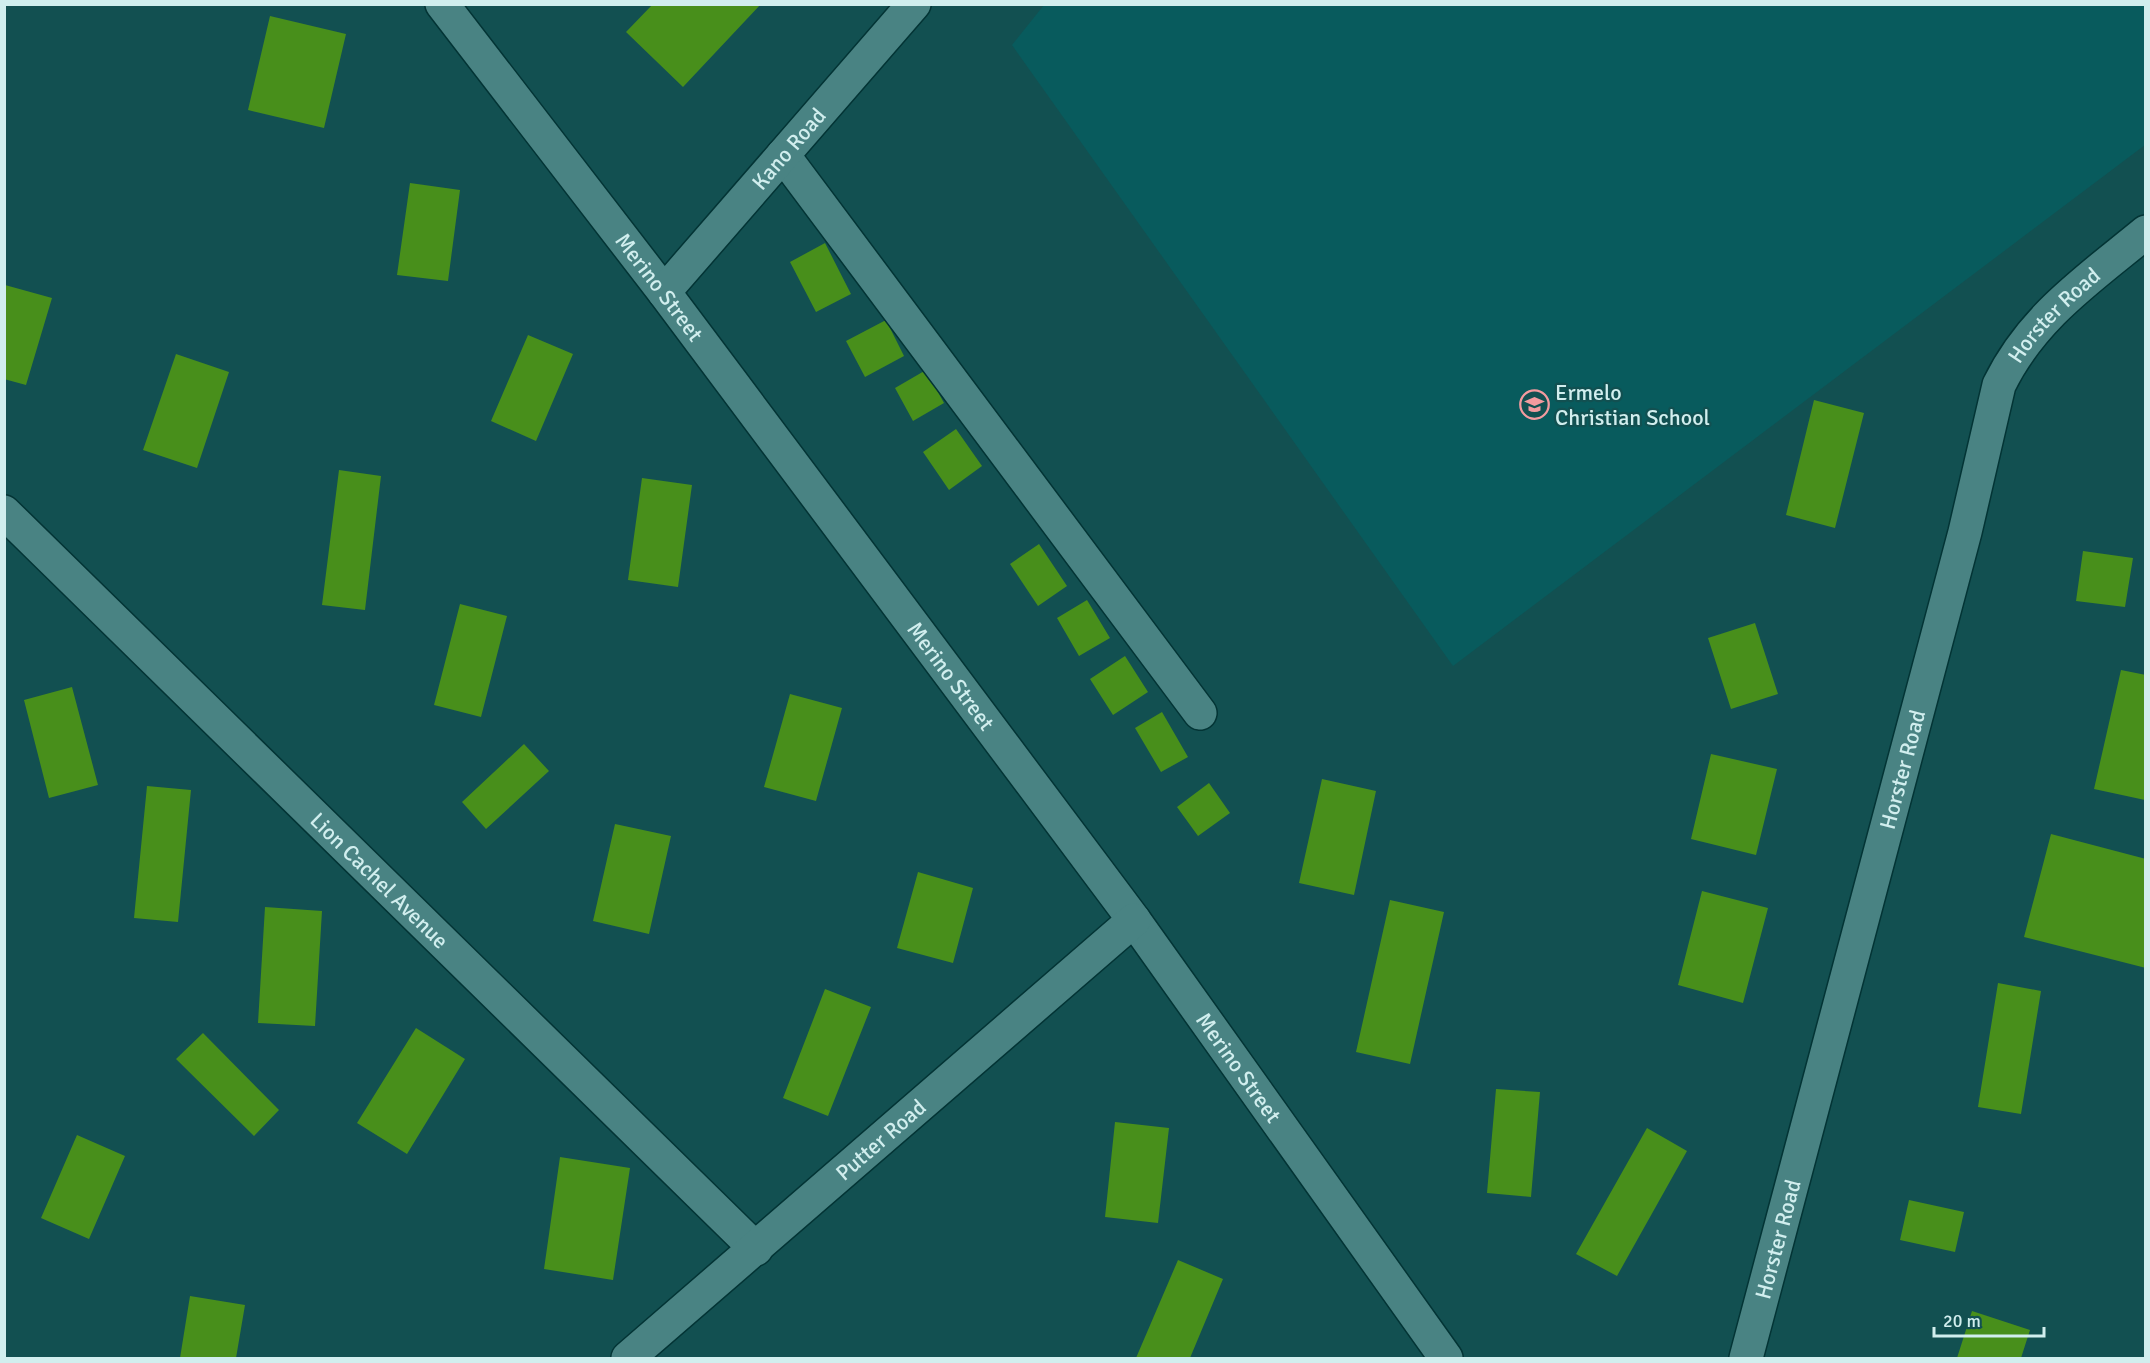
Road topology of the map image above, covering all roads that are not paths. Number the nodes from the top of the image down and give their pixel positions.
1 (442, 4) edge
2 (914, 4) edge
3 (783, 155) junction
4 (2145, 232) edge
5 (664, 292) junction
6 (4, 512) edge
7 (1200, 713) dead end
8 (1134, 920) junction
9 (756, 1249) junction
10 (628, 1359) edge
11 (1446, 1359) edge
12 (1746, 1359) edge

1 - 5 street, Merino Street
2 - 3 street, Kano Road
3 - 5 street, Kano Road
3 - 7 street
4 - 12 street, Horster Road
5 - 8 street, Merino Street
6 - 9 street, Lion Cachel Avenue
8 - 9 street, Putter Road
8 - 11 street, Merino Street
9 - 10 street, Putter Road

